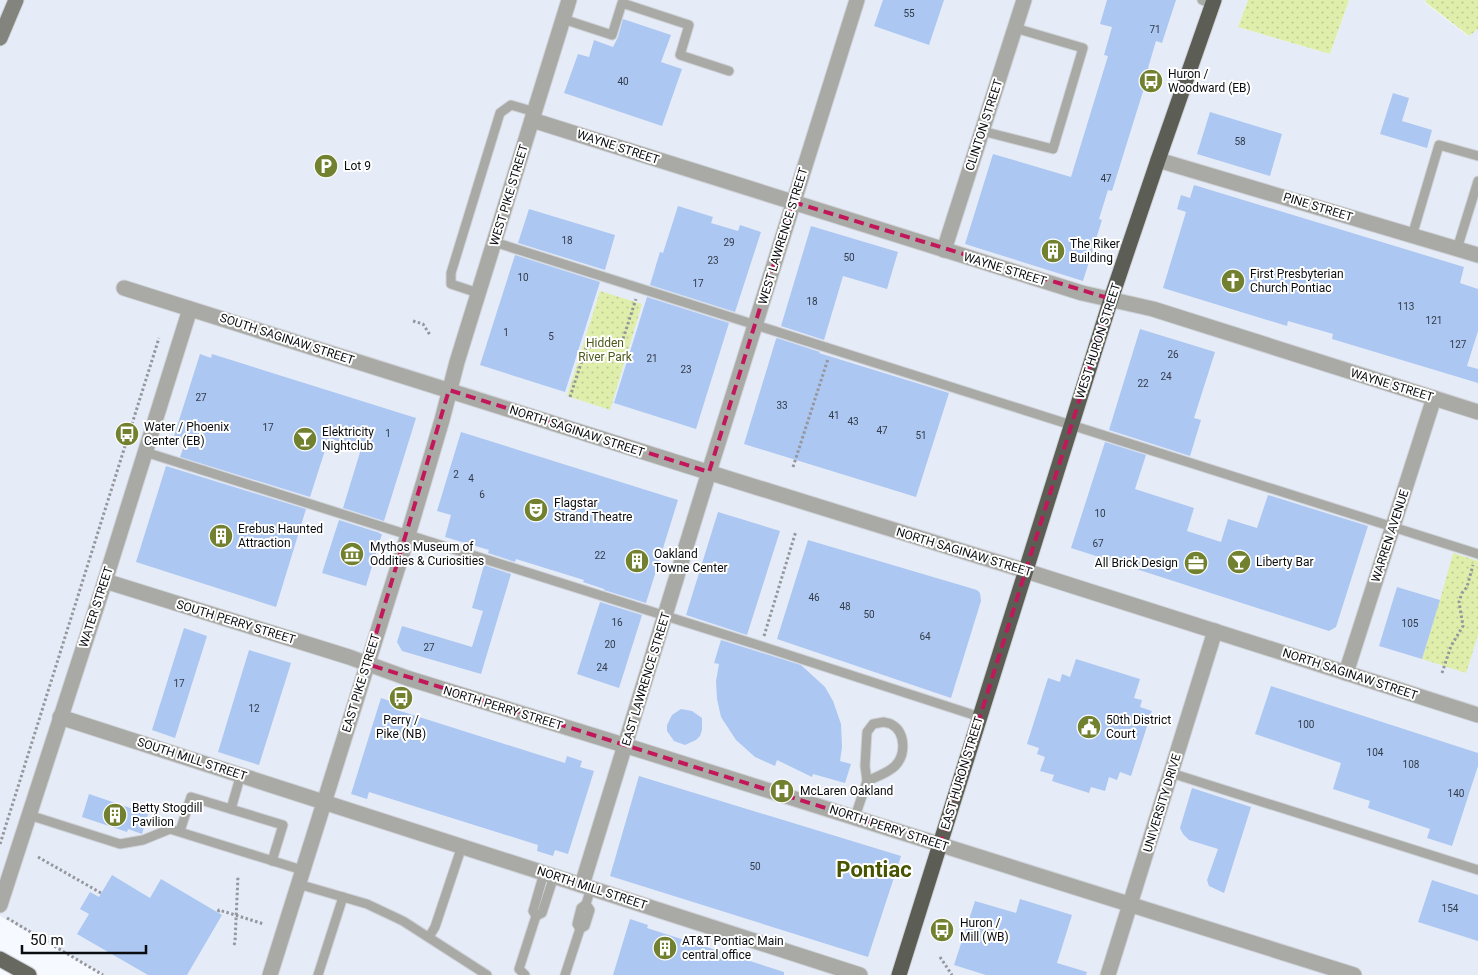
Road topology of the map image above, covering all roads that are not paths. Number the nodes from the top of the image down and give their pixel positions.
1 (16, 0) edge
2 (569, 0) edge
3 (857, 0) edge
4 (1024, 0) edge
5 (1209, 1) edge
6 (563, 20) junction
7 (1015, 28) junction
8 (0, 38) edge
9 (729, 70) dead end
10 (534, 116) junction
11 (982, 131) junction
12 (1478, 156) edge
13 (1158, 160) junction
14 (1478, 181) edge
15 (793, 202) junction
16 (1412, 236) junction
17 (494, 242) junction
18 (1457, 249) junction
19 (944, 250) junction
20 (1478, 255) edge
21 (124, 288) dead end
22 (478, 293) junction
23 (1111, 299) junction
24 (190, 309) junction
25 (755, 325) junction
26 (449, 390) junction
27 (1434, 398) junction
28 (1478, 412) edge
29 (1071, 425) junction
30 (145, 452) junction
31 (709, 472) junction
32 (1393, 527) junction
33 (408, 536) junction
34 (1477, 553) edge
35 (1026, 571) junction
36 (105, 581) junction
37 (665, 616) junction
38 (1215, 631) junction
39 (367, 664) junction
40 (1346, 673) junction
41 (1478, 715) edge
42 (60, 717) junction
43 (980, 717) junction
44 (626, 745) junction
45 (1171, 773) junction
46 (241, 774) junction
47 (867, 781) junction
48 (324, 802) junction
49 (231, 809) junction
50 (29, 815) junction
51 (856, 818) junction
52 (180, 832) junction
53 (940, 844) junction
54 (462, 846) junction
55 (272, 861) junction
56 (1478, 870) edge
57 (549, 874) junction
58 (300, 877) junction
59 (587, 886) junction
60 (343, 897) junction
61 (1130, 904) junction
62 (0, 905) edge
63 (429, 937) junction
64 (0, 959) edge
65 (29, 975) edge
66 (270, 975) edge
67 (318, 975) edge
68 (487, 975) edge
69 (525, 975) edge
70 (565, 975) edge
71 (860, 975) edge
72 (899, 975) edge
73 (1108, 975) edge
74 (1354, 975) edge

1 - 8 main road
2 - 6 street, WEST PIKE STREET
3 - 15 street, WEST LAWRENCE STREET
4 - 7 street, CLINTON STREET
5 - 13 highway, WEST HURON STREET
6 - 9 lane
6 - 10 street, WEST PIKE STREET
7 - 11 street, CLINTON STREET
7 - 11 lane
10 - 15 street, WAYNE STREET
10 - 17 street, WEST PIKE STREET
10 - 22 lane
11 - 19 street, CLINTON STREET
12 - 16 lane
13 - 16 street, PINE STREET
13 - 23 highway, WEST HURON STREET
14 - 18 lane
15 - 19 street, WAYNE STREET
15 - 25 street, WEST LAWRENCE STREET
16 - 18 street, PINE STREET
17 - 22 street, WEST PIKE STREET
17 - 25 lane
18 - 20 street, PINE STREET
19 - 23 street, WAYNE STREET
21 - 24 street, SOUTH SAGINAW STREET
22 - 26 street, WEST PIKE STREET
23 - 27 street, WAYNE STREET
23 - 29 highway, WEST HURON STREET
24 - 26 street, SOUTH SAGINAW STREET
24 - 30 street, WATER STREET
25 - 29 lane
25 - 31 street, WEST LAWRENCE STREET
26 - 31 street, NORTH SAGINAW STREET
26 - 33 street, EAST PIKE STREET
27 - 28 street, WAYNE STREET
27 - 32 street, WARREN AVENUE
29 - 32 lane
29 - 35 highway, WEST HURON STREET
30 - 33 lane
30 - 36 street, WATER STREET
31 - 35 street, NORTH SAGINAW STREET
31 - 37 street, EAST LAWRENCE STREET
32 - 34 lane
32 - 40 street, WARREN AVENUE
33 - 37 lane
33 - 39 street, EAST PIKE STREET
35 - 38 street, NORTH SAGINAW STREET
35 - 43 highway, EAST HURON STREET
36 - 39 street, SOUTH PERRY STREET
36 - 42 street, WATER STREET
37 - 43 lane
37 - 44 street, EAST LAWRENCE STREET
38 - 40 street, NORTH SAGINAW STREET
38 - 45 street, UNIVERSITY DRIVE
39 - 44 street, NORTH PERRY STREET
39 - 48 street, EAST PIKE STREET
40 - 41 street, NORTH SAGINAW STREET
42 - 46 street, SOUTH MILL STREET
42 - 50 street, WATER STREET
43 - 53 highway, EAST HURON STREET
44 - 51 street, NORTH PERRY STREET
44 - 59 street, EAST LAWRENCE STREET
45 - 56 lane
45 - 61 street, UNIVERSITY DRIVE
46 - 48 street, SOUTH MILL STREET
46 - 49 lane
47 - 47 lane
47 - 51 lane
48 - 54 street, NORTH MILL STREET
48 - 58 street, EAST PIKE STREET
49 - 52 lane
49 - 55 lane
50 - 52 lane
50 - 62 street, WATER STREET
51 - 53 street, NORTH PERRY STREET
52 - 55 lane
53 - 61 street, NORTH PERRY STREET
53 - 72 highway, EAST HURON STREET
54 - 57 street, NORTH MILL STREET
54 - 63 lane
55 - 58 lane
57 - 59 street, NORTH MILL STREET
57 - 69 lane
58 - 60 lane
58 - 66 street, EAST PIKE STREET
59 - 70 lane
59 - 71 street, NORTH MILL STREET
60 - 63 lane
60 - 67 lane
61 - 73 street, UNIVERSITY DRIVE
61 - 74 street, NORTH PERRY STREET
63 - 68 lane
64 - 65 main road

